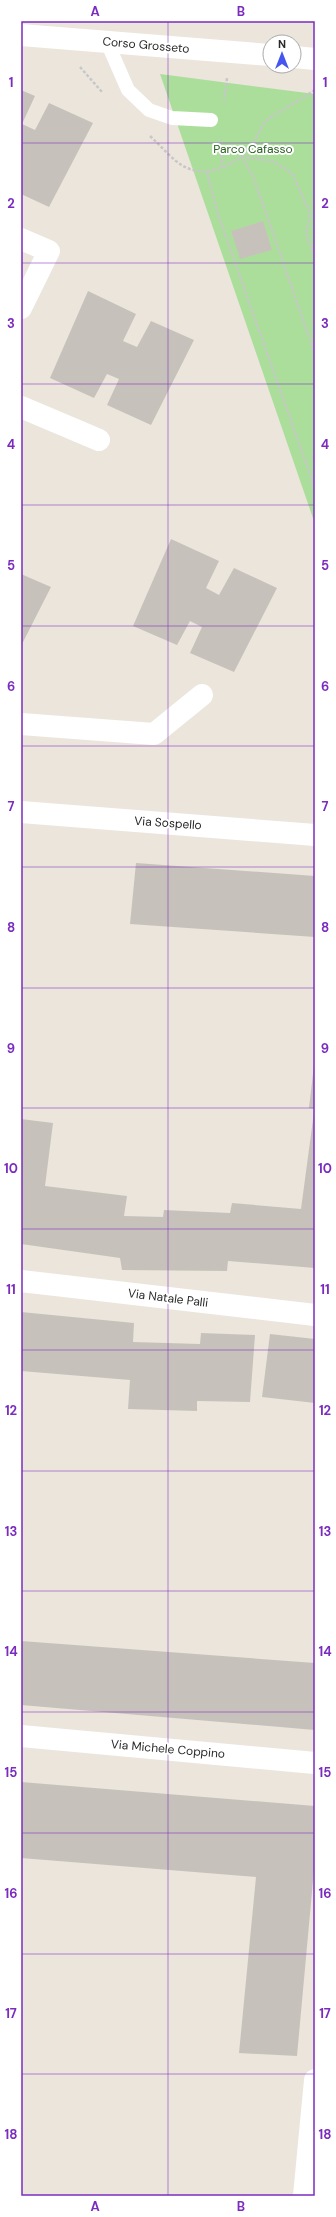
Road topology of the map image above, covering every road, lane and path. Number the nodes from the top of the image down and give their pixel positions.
1 (21, 35) edge
2 (107, 42) junction
3 (230, 52) junction
4 (262, 54) edge
5 (302, 58) edge
6 (315, 59) edge
7 (315, 90) edge
8 (223, 109) dead end
9 (211, 120) dead end
10 (221, 136) dead end
11 (242, 157) junction
12 (206, 172) dead end
13 (21, 239) edge
14 (315, 257) edge
15 (21, 308) edge
16 (315, 354) edge
17 (21, 407) edge
18 (99, 440) dead end
19 (315, 489) edge
20 (202, 695) dead end
21 (21, 724) edge
22 (21, 812) edge
23 (315, 835) edge
24 (21, 1281) edge
25 (315, 1315) edge
26 (21, 1736) edge
27 (315, 1763) edge
28 (315, 2080) edge
29 (304, 2196) edge

1 - 2 street, Corso Grosseto
2 - 3 street, Corso Grosseto
2 - 9 lane
3 - 4 street, Corso Grosseto
3 - 8 path
5 - 6 street
7 - 11 path
10 - 11 path
11 - 14 path
11 - 16 path
12 - 19 path
13 - 15 street
17 - 18 street
20 - 21 street
22 - 23 street, Via Sospello
24 - 25 street, Via Natale Palli
26 - 27 street, Via Michele Coppino
28 - 29 street

